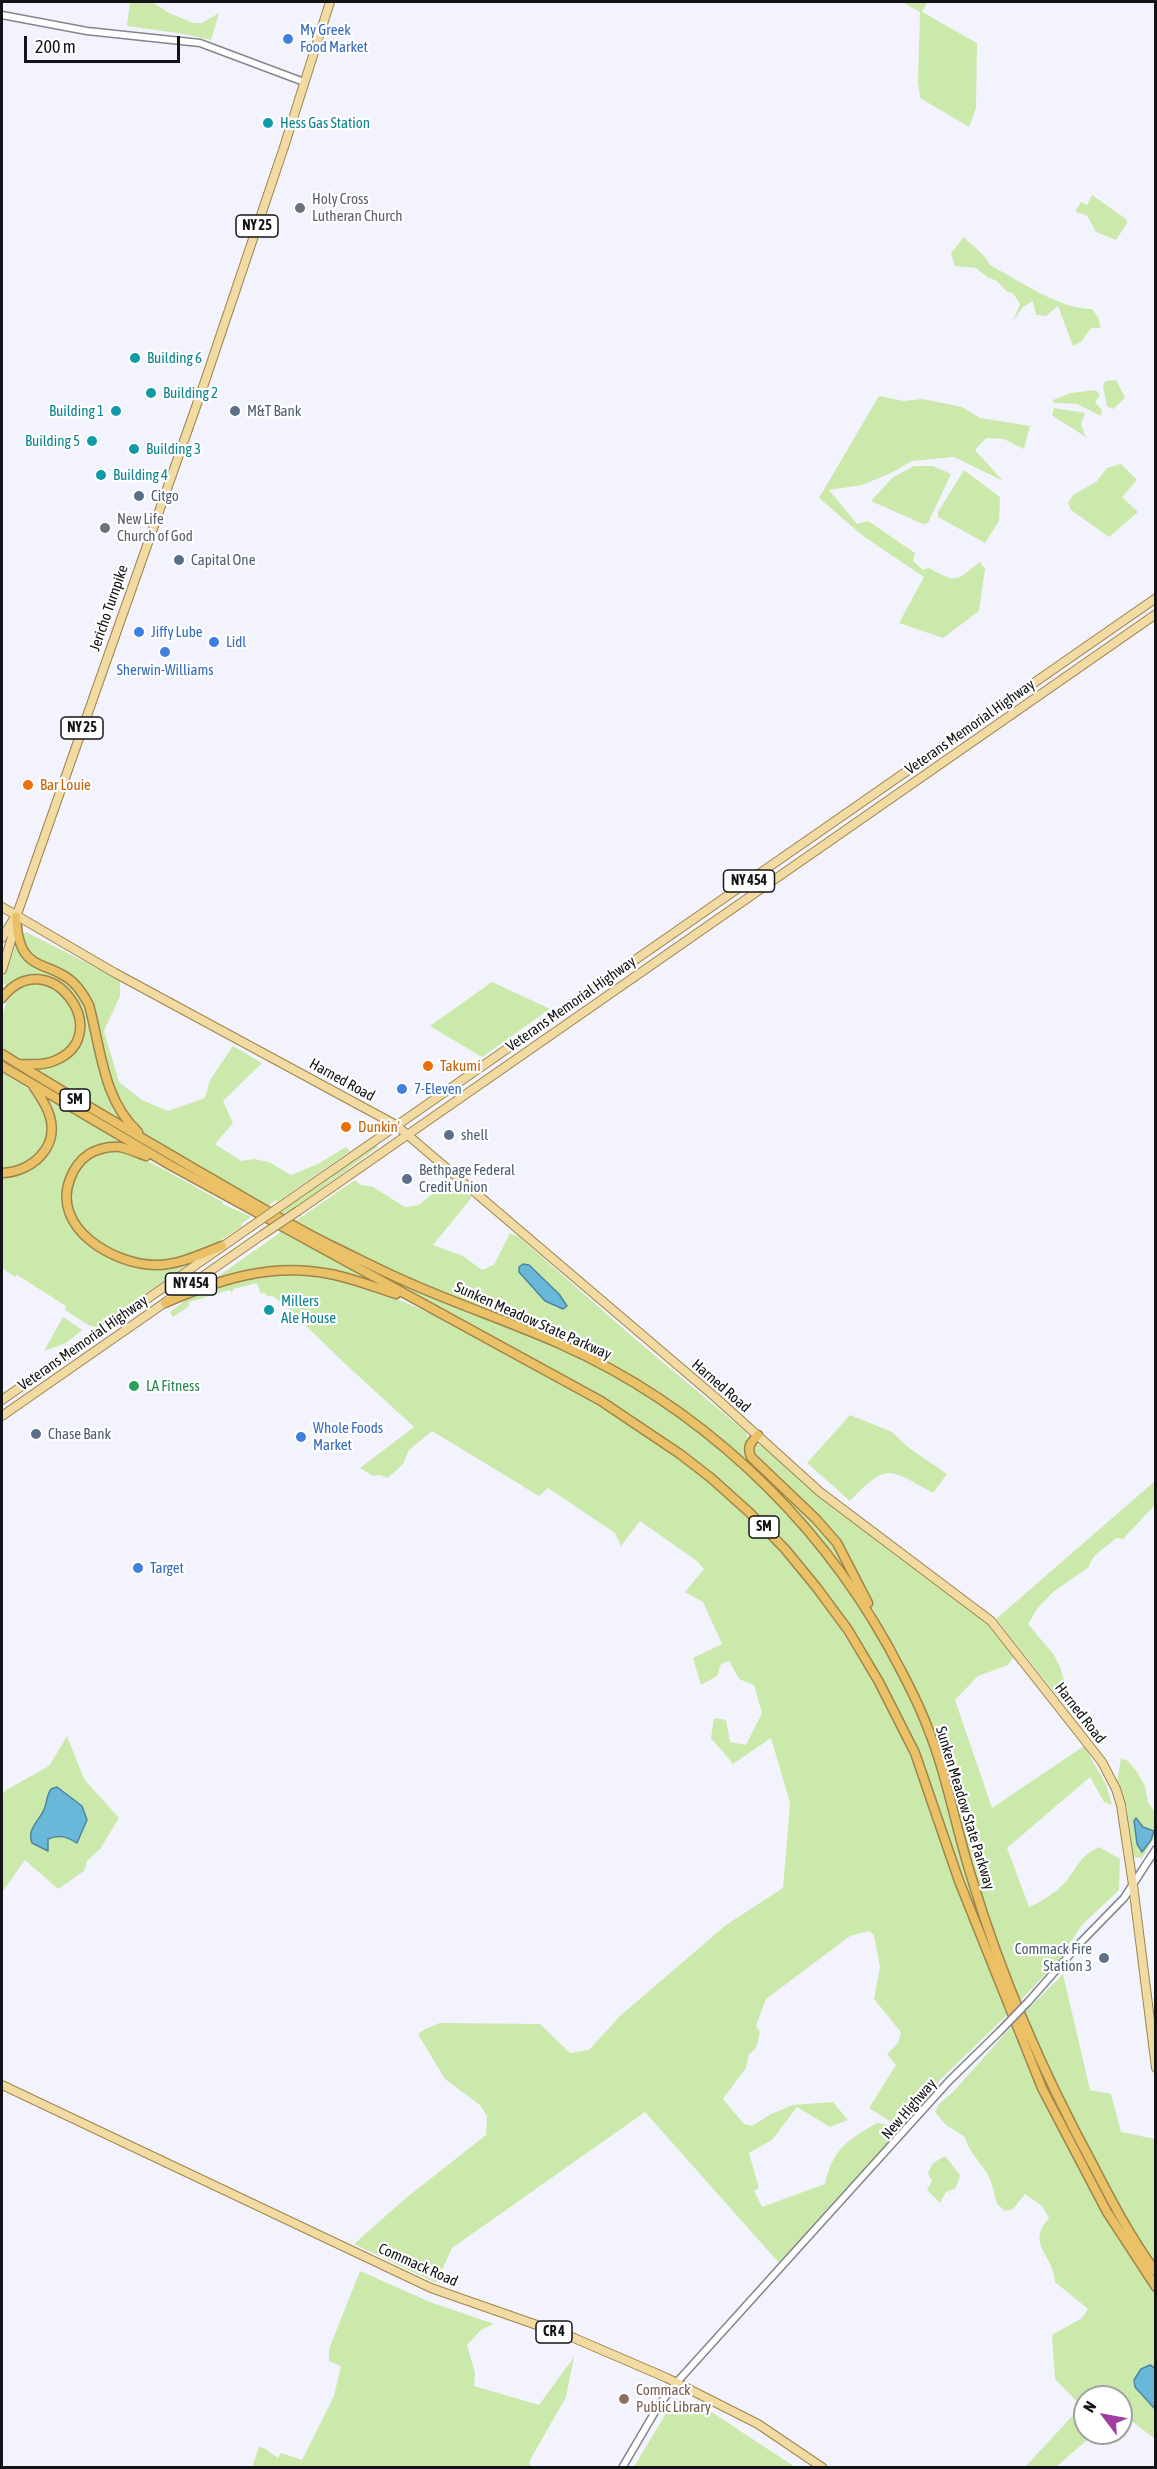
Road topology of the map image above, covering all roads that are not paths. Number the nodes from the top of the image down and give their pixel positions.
1 (330, 2) edge
2 (2, 15) edge
3 (304, 82) junction
4 (1155, 598) edge
5 (1155, 614) edge
6 (2, 908) edge
7 (2, 913) edge
8 (15, 916) junction
9 (2, 938) edge
10 (2, 970) edge
11 (2, 998) edge
12 (2, 1054) edge
13 (17, 1064) junction
14 (2, 1066) edge
15 (30, 1082) junction
16 (396, 1125) junction
17 (407, 1134) junction
18 (150, 1143) junction
19 (170, 1165) junction
20 (2, 1173) edge
21 (222, 1246) junction
22 (419, 1302) junction
23 (165, 1303) junction
24 (2, 1400) edge
25 (2, 1416) edge
26 (758, 1435) junction
27 (880, 1634) junction
28 (1155, 1849) edge
29 (1133, 1885) junction
30 (1155, 2068) edge
31 (2, 2085) edge
32 (1155, 2272) edge
33 (1155, 2288) edge
34 (677, 2382) junction
35 (622, 2468) edge
36 (823, 2468) edge

1 - 3 main road, Jericho Turnpike / NY 25
2 - 3 street
3 - 8 main road, Jericho Turnpike / NY 25
4 - 16 main road, Veterans Memorial Highway / NY 454
5 - 17 main road, Veterans Memorial Highway / NY 454
6 - 8 main road
7 - 8 main road
8 - 9 main road, Jericho Turnpike / NY 25
8 - 10 main road, Jericho Turnpike / NY 25
8 - 16 main road, Harned Road
8 - 18 highway
11 - 13 highway
12 - 13 highway, Sunken Meadow State Parkway / SM
13 - 18 highway, Sunken Meadow State Parkway / SM
14 - 15 highway, Sunken Meadow State Parkway / SM
15 - 19 highway, Sunken Meadow State Parkway / SM
15 - 20 highway
16 - 17 main road, Harned Road
16 - 21 main road, Veterans Memorial Highway / NY 454, bridge
17 - 23 main road, Veterans Memorial Highway / NY 454, bridge
17 - 26 main road, Harned Road
18 - 27 highway, Sunken Meadow State Parkway / SM
19 - 21 highway
19 - 22 highway, Sunken Meadow State Parkway / SM
21 - 24 main road, Veterans Memorial Highway / NY 454
22 - 23 highway
22 - 33 highway, Sunken Meadow State Parkway / SM
23 - 25 main road, Veterans Memorial Highway / NY 454
26 - 27 highway
26 - 29 main road, Harned Road
27 - 32 highway, Sunken Meadow State Parkway / SM
28 - 29 street, New Highway
29 - 30 main road, Harned Road
29 - 34 street, New Highway, bridge
31 - 34 main road, Commack Road / CR 4
34 - 35 street, New Highway
34 - 36 main road, Commack Road / CR 4

